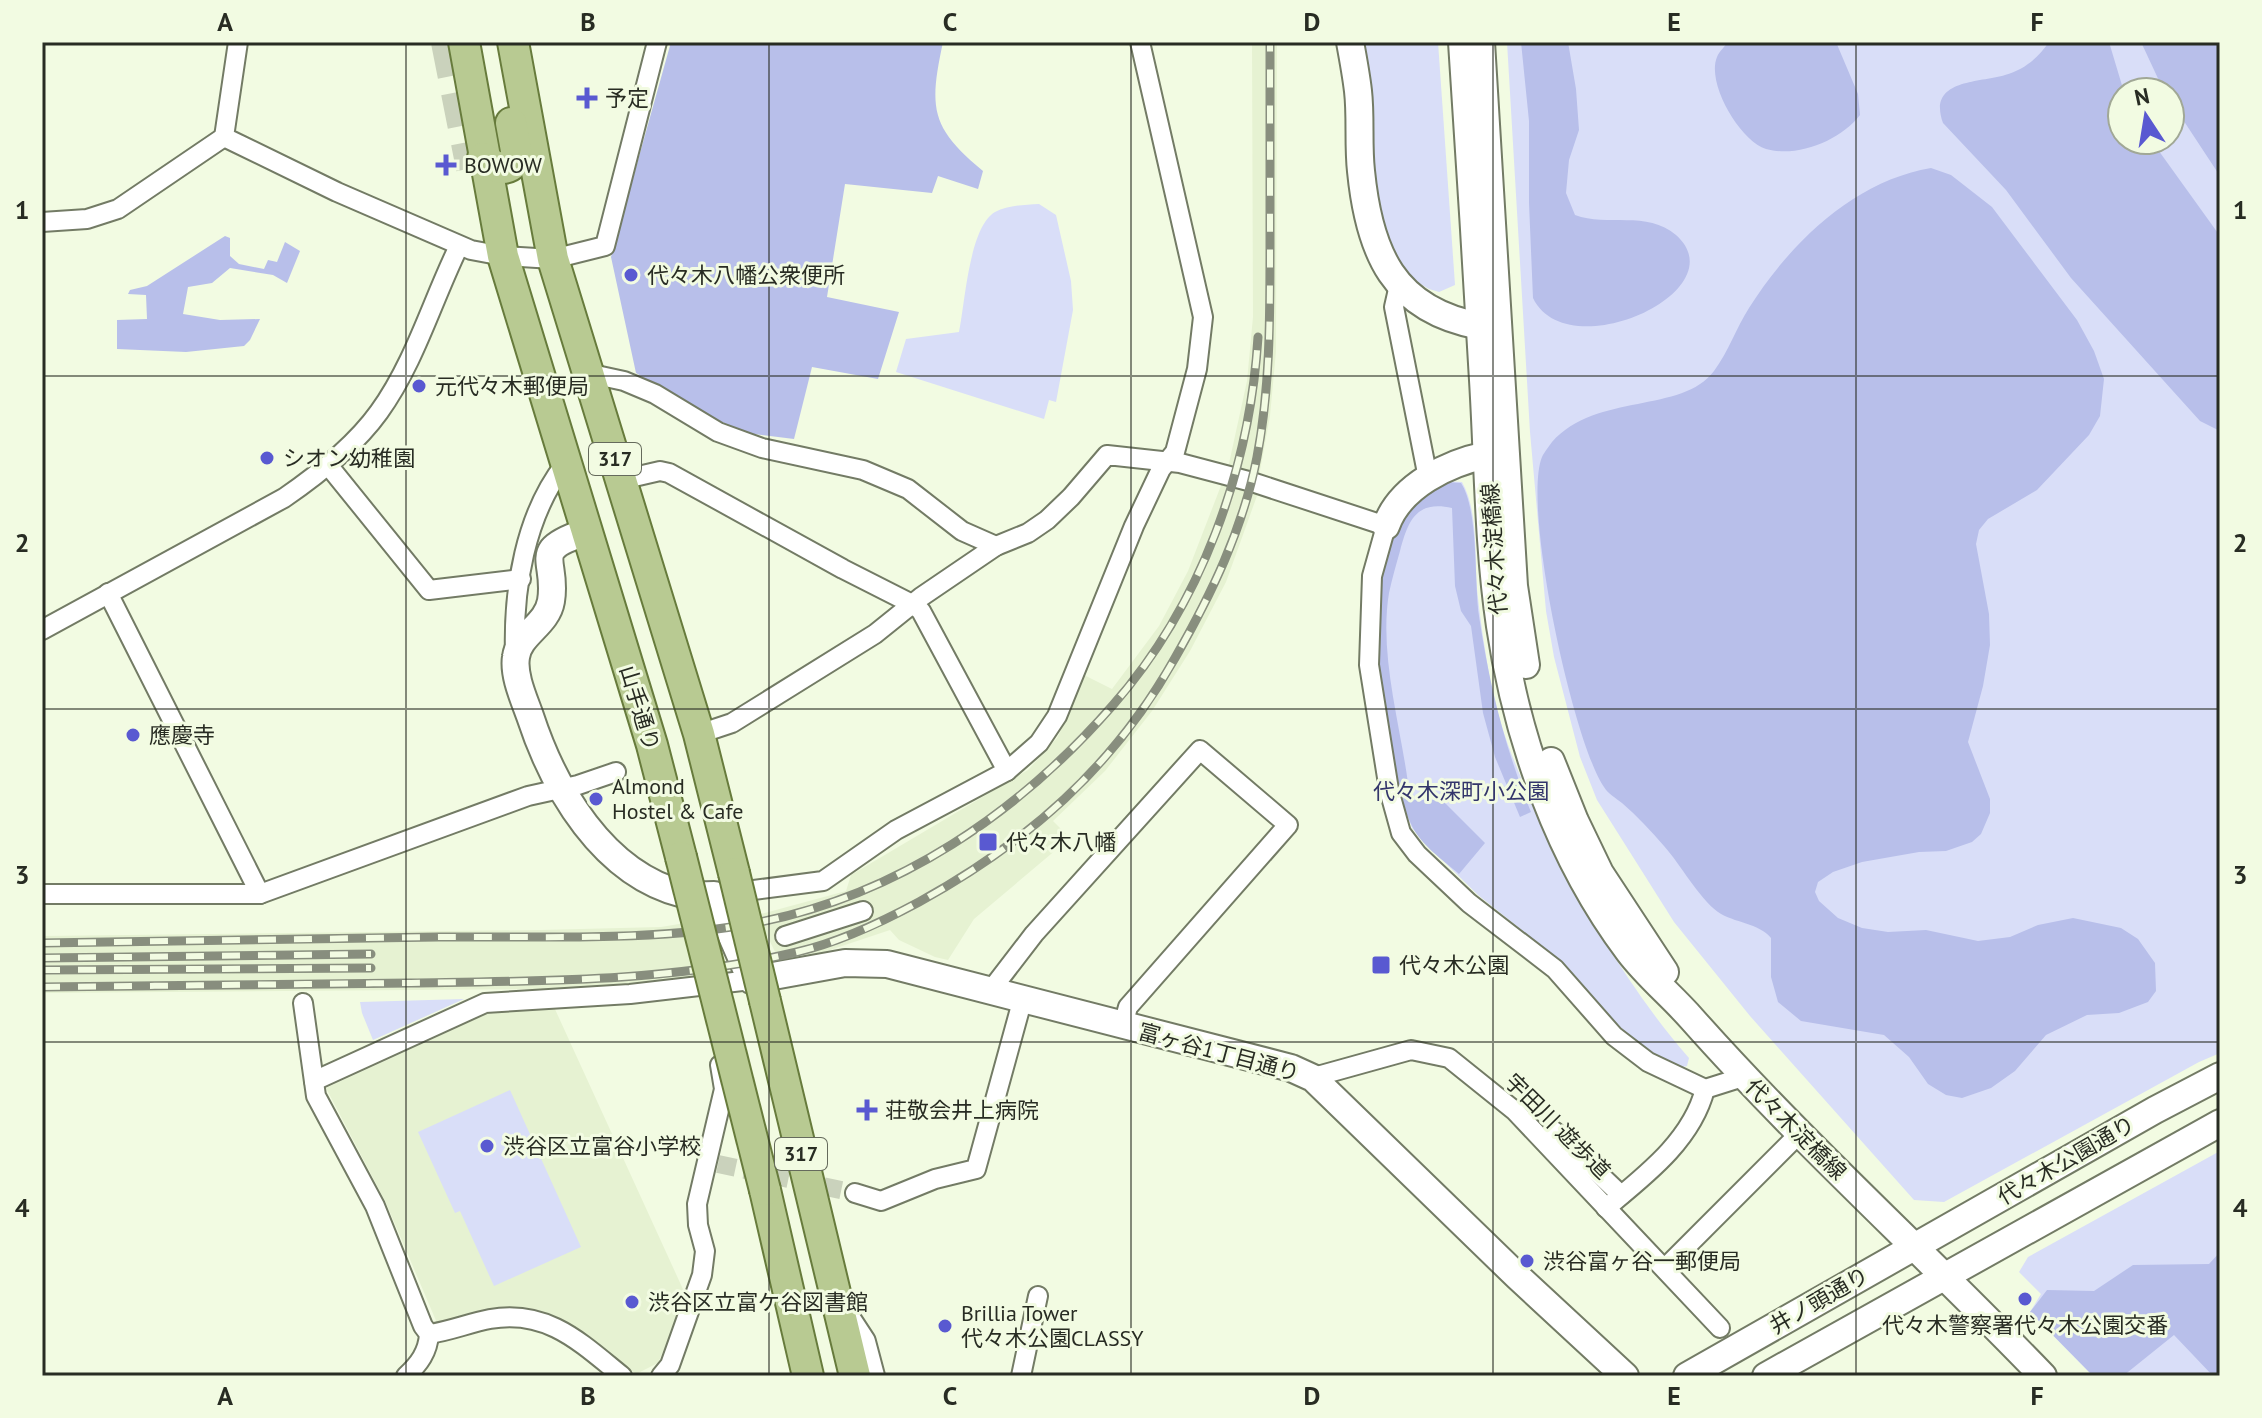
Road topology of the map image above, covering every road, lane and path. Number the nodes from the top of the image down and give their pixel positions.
1 (238, 42) edge
2 (464, 42) edge
3 (506, 42) edge
4 (513, 42) edge
5 (657, 42) edge
6 (1140, 42) edge
7 (1350, 42) edge
8 (1462, 42) edge
9 (1481, 42) edge
10 (224, 137) junction
11 (483, 158) junction
12 (42, 222) edge
13 (459, 246) junction
14 (503, 256) junction
15 (553, 259) junction
16 (1399, 285) junction
17 (1480, 326) junction
18 (587, 373) junction
19 (1487, 455) junction
20 (1168, 462) junction
21 (565, 464) junction
22 (328, 465) junction
23 (1428, 478) junction
24 (621, 480) junction
25 (1386, 526) junction
26 (586, 532) junction
27 (996, 546) junction
28 (521, 579) junction
29 (108, 593) junction
30 (914, 605) junction
31 (42, 630) edge
32 (516, 658) junction
33 (699, 734) junction
34 (1007, 771) junction
35 (616, 772) dead end
36 (561, 787) junction
37 (724, 884) junction
38 (42, 894) edge
39 (260, 894) junction
40 (863, 911) dead end
41 (785, 936) dead end
42 (709, 986) junction
43 (991, 990) junction
44 (758, 991) junction
45 (1023, 998) junction
46 (303, 1003) dead end
47 (1682, 1008) junction
48 (1123, 1025) junction
49 (1321, 1075) dead end
50 (2220, 1076) edge
51 (1743, 1077) junction
52 (314, 1081) junction
53 (1705, 1089) junction
54 (777, 1099) junction
55 (2220, 1123) edge
56 (1554, 1131) dead end
57 (1800, 1133) junction
58 (772, 1188) junction
59 (855, 1193) tunnel mouth
60 (1614, 1201) junction
61 (1914, 1246) junction
62 (1665, 1268) junction
63 (830, 1273) junction
64 (1945, 1276) junction
65 (1038, 1296) dead end
66 (839, 1306) junction
67 (1720, 1328) dead end
68 (429, 1334) junction
69 (406, 1376) edge
70 (622, 1376) edge
71 (661, 1376) edge
72 (808, 1376) edge
73 (840, 1376) edge
74 (855, 1376) edge
75 (871, 1376) edge
76 (1021, 1376) edge
77 (1625, 1376) edge
78 (1687, 1376) edge
79 (1766, 1376) edge
80 (2043, 1376) edge

1 - 10 street
2 - 11 main road, 山手通り / 317
3 - 11 main road
4 - 15 main road, 317
5 - 15 street
6 - 20 street
7 - 16 street
8 - 17 street, 代々木淀橋線
9 - 47 street, 代々木淀橋線
10 - 12 street
10 - 13 street
11 - 14 main road, 山手通り / 317
13 - 14 street
13 - 22 street
14 - 15 street
14 - 21 main road, 山手通り / 317
15 - 18 main road, 317
16 - 17 street
16 - 23 street
17 - 19 street, 代々木淀橋線
18 - 24 main road, 317
18 - 27 street
19 - 23 street
19 - 47 street, 代々木淀橋線
20 - 25 street
20 - 27 street
20 - 34 street
21 - 26 main road, 山手通り / 317
21 - 28 street
22 - 28 street
22 - 29 street
23 - 25 street
24 - 30 street
24 - 33 main road, 317
25 - 53 street
26 - 32 street
26 - 58 main road, 山手通り / 317, bridge
27 - 30 street
28 - 32 street
29 - 31 street
29 - 39 street
30 - 33 street
30 - 34 street
32 - 36 street
33 - 37 main road, 317
34 - 37 street
35 - 36 street
36 - 37 street
36 - 39 street
37 - 44 main road, 317, bridge
38 - 39 street
40 - 41 street
42 - 44 street
42 - 52 street
42 - 71 street
43 - 44 street, 富ヶ谷1丁目通り
43 - 45 street, 富ヶ谷1丁目通り
43 - 48 street
44 - 54 main road, 317
45 - 48 street, 富ヶ谷1丁目通り
45 - 59 street
46 - 52 street
47 - 51 street, 代々木淀橋線
48 - 77 street, 富ヶ谷1丁目通り
49 - 60 street, 宇田川 遊歩道
50 - 61 street, 代々木公園通り
51 - 53 street
51 - 57 street, 代々木淀橋線
52 - 68 street
53 - 60 street
54 - 58 main road
54 - 63 main road, 317
55 - 64 street, 代々木公園通り
56 - 60 street
57 - 61 street, 代々木淀橋線
57 - 62 street
58 - 72 main road, 山手通り / 317
60 - 62 street, 宇田川 遊歩道
61 - 64 street
61 - 78 street, 井ノ頭通り
62 - 67 street, 宇田川 遊歩道
63 - 66 main road, 317
63 - 73 main road
64 - 79 street, 井ノ頭通り
64 - 80 street
65 - 76 street
66 - 74 main road, 317
66 - 75 street
68 - 69 street
68 - 70 street

